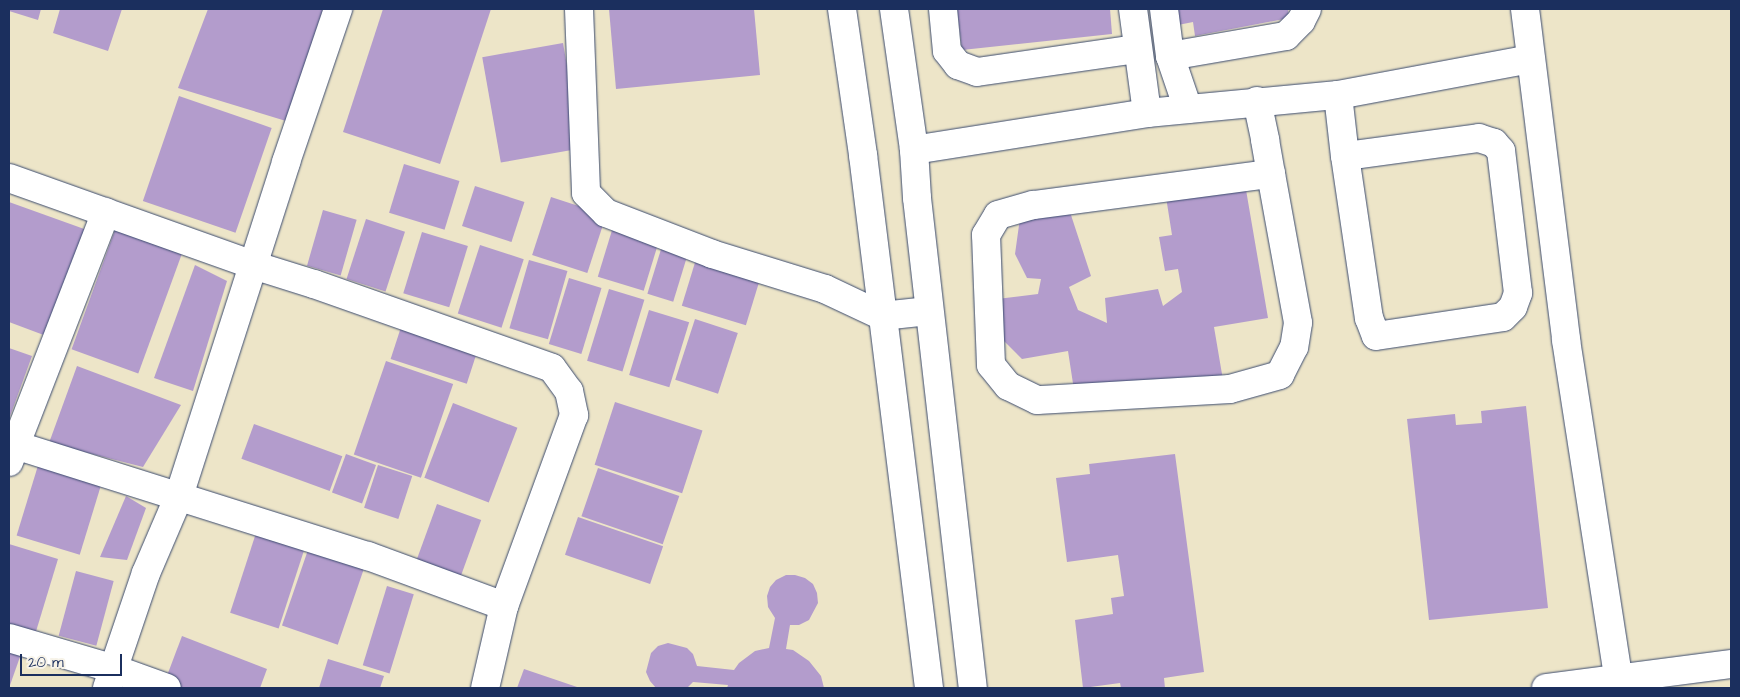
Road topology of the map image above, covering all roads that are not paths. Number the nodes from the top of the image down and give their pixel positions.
1 (338, 9) edge
2 (579, 9) edge
3 (842, 9) edge
4 (894, 9) edge
5 (943, 9) edge
6 (1133, 9) edge
7 (1164, 9) edge
8 (1308, 9) edge
9 (1525, 9) edge
10 (1137, 49) junction
11 (1170, 56) junction
12 (1531, 59) junction
13 (1338, 95) junction
14 (1257, 101) junction
15 (1188, 109) junction
16 (1147, 113) junction
17 (914, 150) junction
18 (1345, 156) junction
19 (1271, 174) junction
20 (9, 178) edge
21 (106, 212) junction
22 (253, 265) junction
23 (929, 311) junction
24 (882, 316) junction
25 (11, 450) edge
26 (179, 496) junction
27 (504, 606) junction
28 (9, 638) edge
29 (1731, 664) edge
30 (1618, 677) junction
31 (111, 678) edge
32 (1687, 679) edge
33 (167, 688) edge
34 (485, 688) edge
35 (928, 688) edge
36 (973, 688) edge
37 (1546, 688) edge

1 - 22 main road
2 - 24 main road
3 - 24 main road
4 - 17 main road
5 - 10 main road
6 - 10 main road
7 - 11 main road
8 - 11 main road
9 - 12 main road
10 - 16 main road
11 - 15 main road
12 - 13 main road
12 - 30 main road
13 - 14 main road
13 - 18 main road
14 - 15 main road
14 - 19 main road
15 - 16 main road
16 - 17 main road
17 - 23 main road
18 - 18 main road
19 - 19 main road
20 - 21 main road
21 - 22 main road
21 - 25 main road
22 - 26 main road
22 - 27 main road
23 - 24 main road
23 - 36 main road
24 - 35 main road
25 - 26 main road
26 - 27 main road
26 - 31 main road
27 - 34 main road
28 - 31 main road
29 - 32 main road
30 - 32 main road
30 - 37 main road
31 - 33 main road

